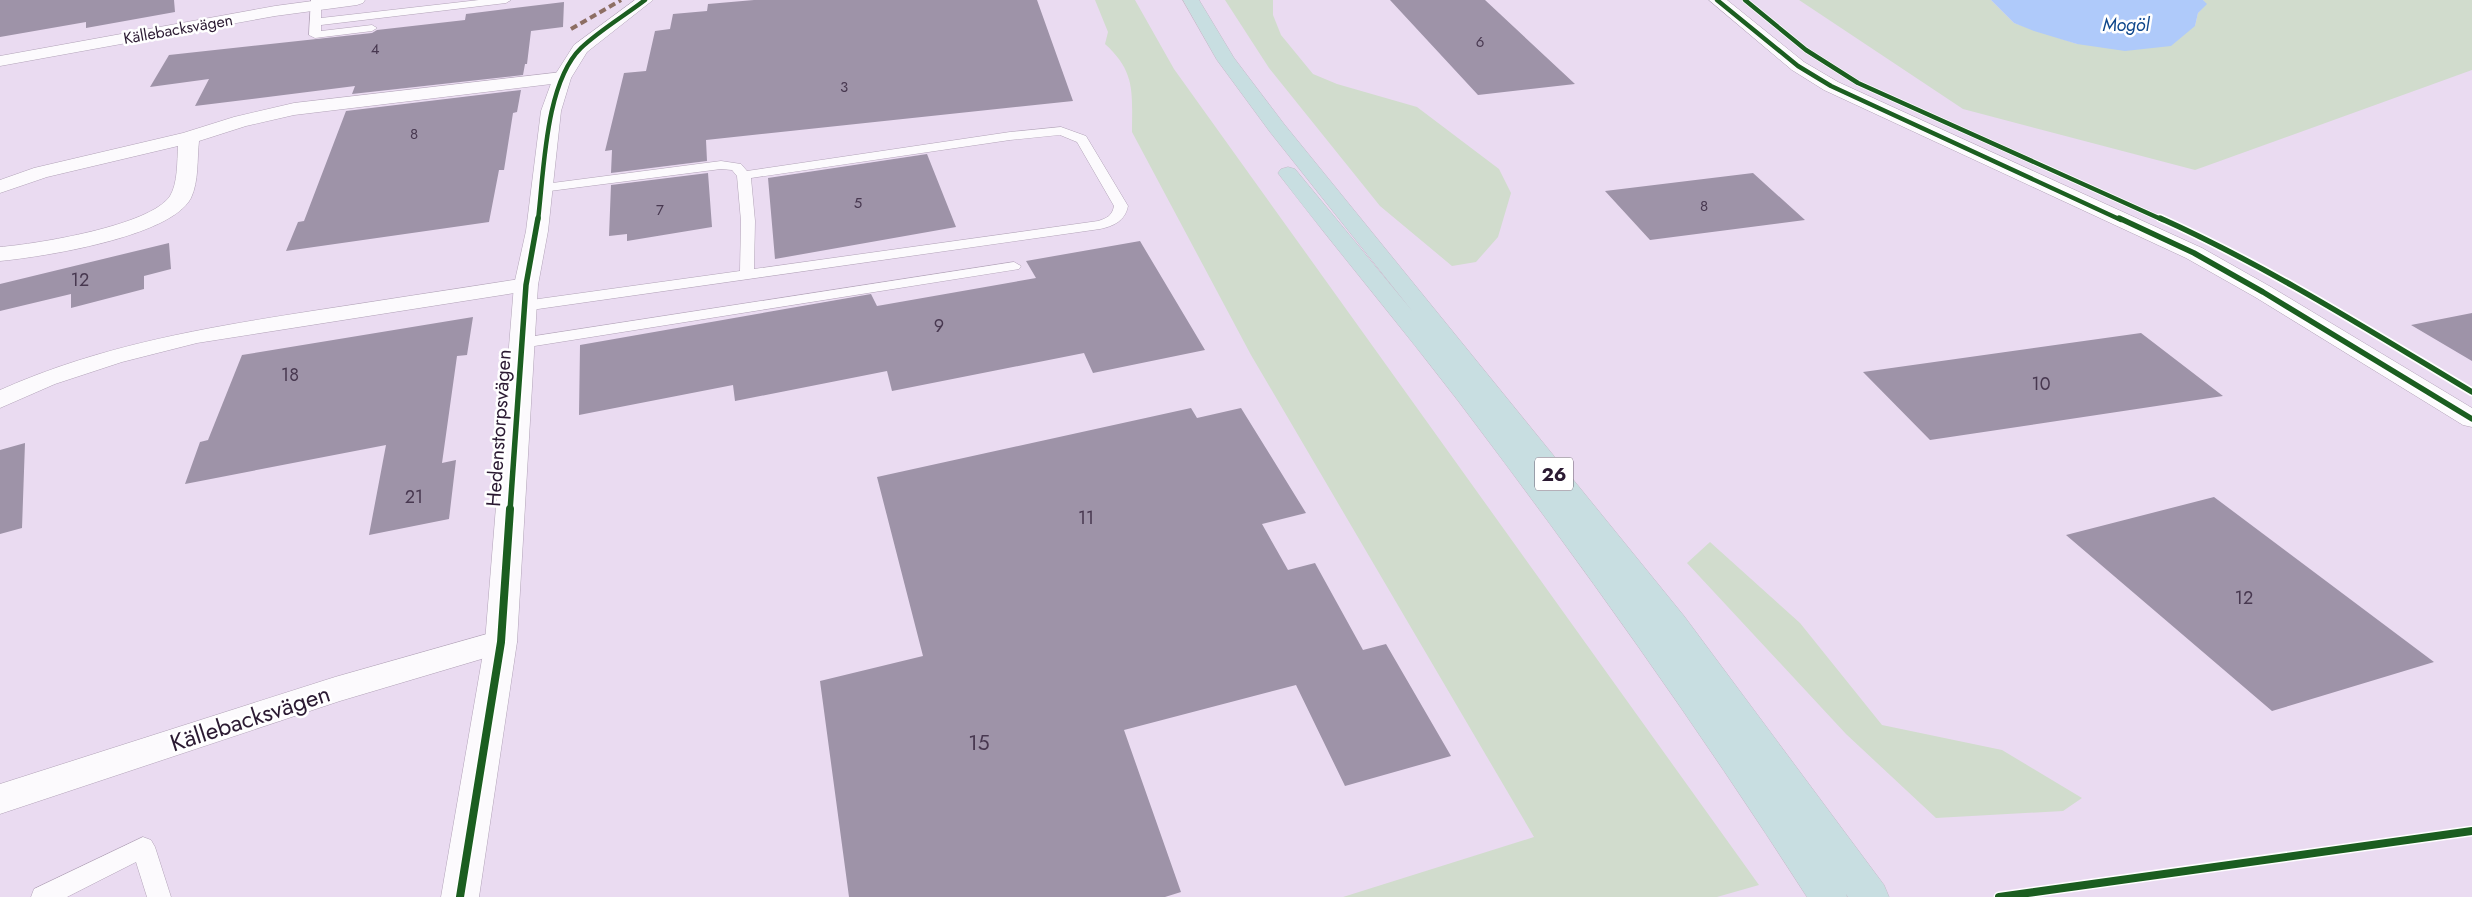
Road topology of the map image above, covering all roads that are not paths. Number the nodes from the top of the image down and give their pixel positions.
1 (357, 0) edge
2 (506, 0) edge
3 (645, 0) edge
4 (1173, 0) edge
5 (1191, 0) edge
6 (1717, 0) edge
7 (316, 9) edge
8 (380, 27) dead end
9 (0, 61) edge
10 (562, 78) junction
11 (189, 138) junction
12 (744, 175) junction
13 (0, 187) edge
14 (542, 188) junction
15 (0, 254) edge
16 (1014, 266) dead end
17 (747, 276) junction
18 (525, 295) junction
19 (522, 343) junction
20 (0, 400) edge
21 (2472, 419) edge
22 (501, 642) junction
23 (0, 799) edge
24 (43, 897) edge
25 (159, 897) edge
26 (460, 897) edge
27 (1828, 897) edge
28 (1870, 897) edge

1 - 7 street, Källebacksvägen
2 - 7 lane
3 - 10 street, Hedenstorpsvägen
4 - 27 highway, 26
5 - 28 highway, 26
6 - 21 street
7 - 8 lane
7 - 9 street, Källebacksvägen
10 - 11 street
10 - 14 street, Hedenstorpsvägen
11 - 13 street
11 - 15 street
12 - 14 lane
12 - 17 lane
12 - 17 lane
14 - 18 street, Hedenstorpsvägen
16 - 19 lane
17 - 18 lane
18 - 19 street, Hedenstorpsvägen
18 - 20 street
19 - 22 street, Hedenstorpsvägen
22 - 23 street, Källebacksvägen
22 - 26 street, Hedenstorpsvägen
24 - 25 lane

